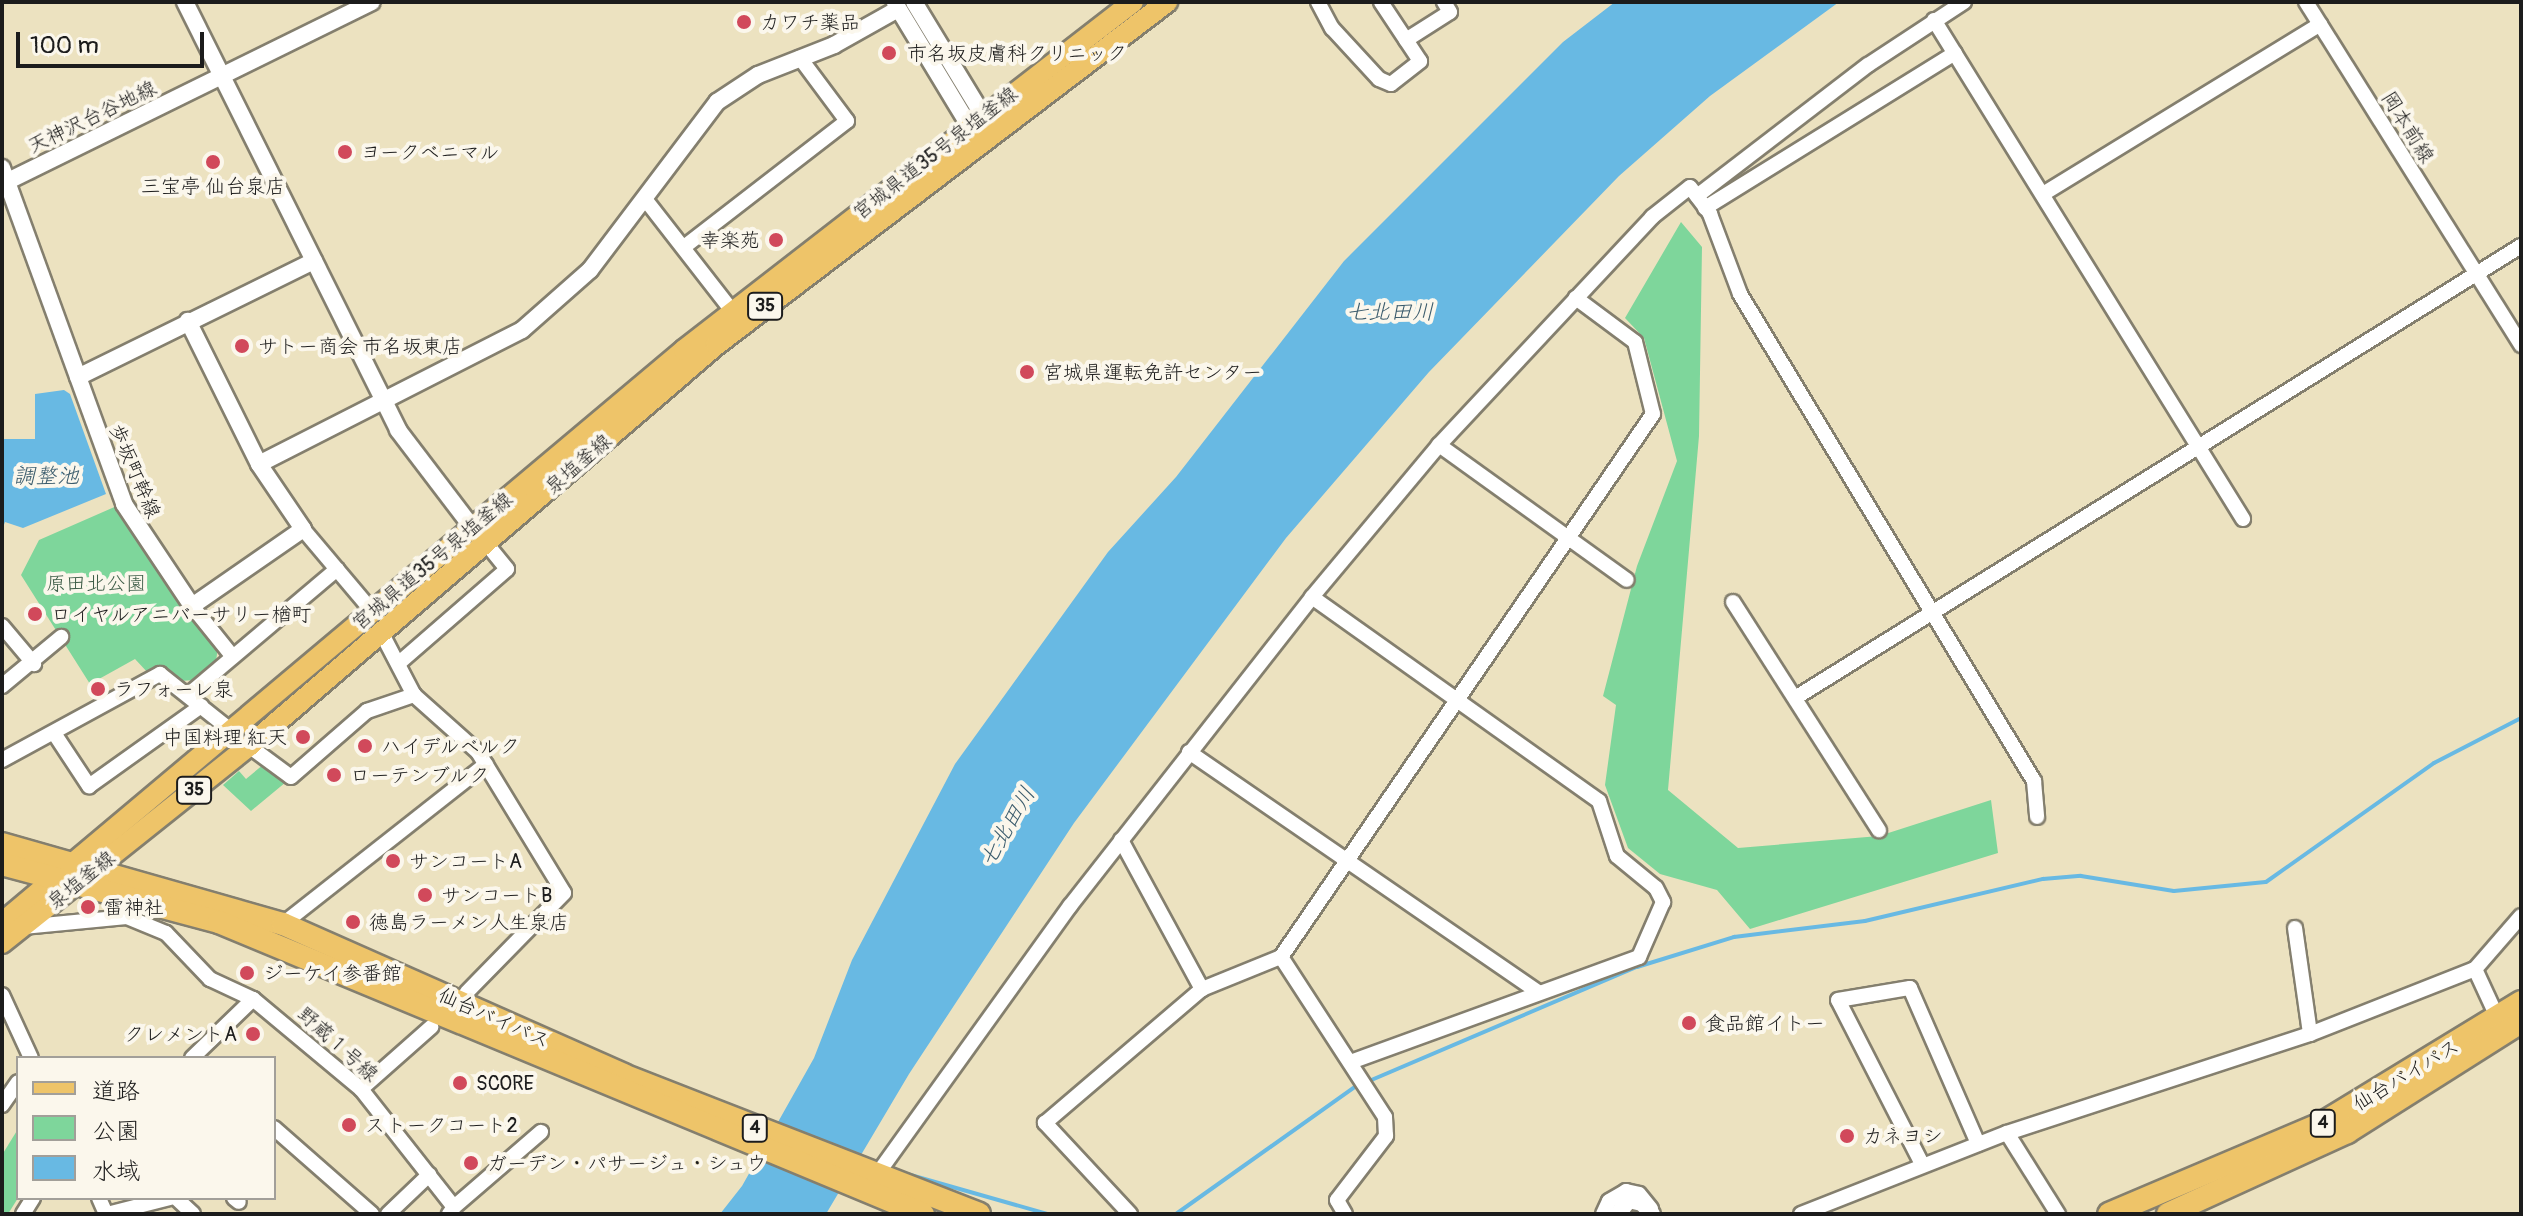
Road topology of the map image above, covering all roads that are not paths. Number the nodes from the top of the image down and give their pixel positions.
1 (185, 2) edge
2 (372, 2) edge
3 (1133, 2) edge
4 (1167, 2) edge
5 (1336, 2) edge
6 (1381, 2) edge
7 (1444, 2) edge
8 (1964, 2) edge
9 (2306, 2) edge
10 (902, 4) edge
11 (1320, 6) edge
12 (1934, 20) junction
13 (2320, 24) junction
14 (1406, 40) junction
15 (1955, 53) junction
16 (800, 58) junction
17 (222, 75) junction
18 (981, 129) junction
19 (4, 178) edge
20 (2043, 194) junction
21 (645, 199) junction
22 (1701, 202) junction
23 (2521, 246) edge
24 (684, 247) junction
25 (314, 261) junction
26 (2477, 274) junction
27 (1576, 298) junction
28 (733, 312) junction
29 (188, 321) junction
30 (2521, 345) edge
31 (78, 377) junction
32 (383, 402) junction
33 (1439, 445) junction
34 (2201, 445) junction
35 (259, 464) junction
36 (2243, 519) dead end
37 (303, 529) junction
38 (478, 535) junction
39 (1570, 537) junction
40 (337, 569) junction
41 (1627, 580) dead end
42 (1312, 597) junction
43 (1733, 602) dead end
44 (192, 606) junction
45 (373, 612) junction
46 (1930, 614) junction
47 (2, 626) edge
48 (381, 632) junction
49 (61, 637) dead end
50 (233, 657) junction
51 (399, 663) junction
52 (34, 664) junction
53 (2, 686) edge
54 (188, 695) junction
55 (414, 695) junction
56 (1795, 698) junction
57 (1459, 699) junction
58 (201, 706) junction
59 (54, 733) junction
60 (241, 739) junction
61 (1189, 752) junction
62 (2, 760) edge
63 (486, 764) junction
64 (2037, 817) dead end
65 (1879, 830) dead end
66 (1121, 840) junction
67 (2, 844) edge
68 (1346, 860) junction
69 (2, 864) edge
70 (78, 873) junction
71 (2521, 916) edge
72 (2, 923) edge
73 (283, 924) junction
74 (23, 927) junction
75 (2295, 928) dead end
76 (2, 943) edge
77 (1281, 957) junction
78 (2475, 969) junction
79 (1202, 989) junction
80 (467, 992) dead end
81 (1538, 992) junction
82 (2, 995) edge
83 (253, 999) junction
84 (2521, 1002) edge
85 (2508, 1025) edge
86 (431, 1027) dead end
87 (2310, 1034) junction
88 (30, 1056) edge
89 (194, 1056) edge
90 (1354, 1064) junction
91 (619, 1082) junction
92 (16, 1085) edge
93 (361, 1089) junction
94 (2, 1105) edge
95 (276, 1130) edge
96 (541, 1132) dead end
97 (2007, 1133) junction
98 (1978, 1144) junction
99 (1922, 1164) junction
100 (429, 1175) junction
101 (882, 1183) junction
102 (165, 1200) edge
103 (176, 1200) edge
104 (452, 1210) edge
105 (107, 1214) edge
106 (193, 1214) edge
107 (372, 1214) edge
108 (388, 1214) edge
109 (923, 1214) edge
110 (979, 1214) edge
111 (1130, 1214) edge
112 (1345, 1214) edge
113 (1603, 1214) edge
114 (1618, 1214) edge
115 (1652, 1214) edge
116 (1801, 1214) edge
117 (2058, 1214) edge
118 (2109, 1214) edge
119 (2168, 1214) edge

1 - 17 street
2 - 17 street, 天神沢台谷地線
3 - 18 main road, 宮城県道35号泉塩釜線 / 35
4 - 18 main road, 泉塩釜線 / 35
5 - 11 street
6 - 14 street
7 - 14 street
8 - 12 street
9 - 13 street, 岡本前線
10 - 16 street
10 - 18 street
11 - 14 street
12 - 15 street
12 - 22 street
13 - 20 street
13 - 26 street, 岡本前線
15 - 20 street
15 - 22 street
16 - 21 street
16 - 24 street
17 - 19 street, 天神沢台谷地線
17 - 25 street
18 - 28 main road, 宮城県道35号泉塩釜線 / 35
18 - 38 main road, 泉塩釜線 / 35
19 - 31 street, 歩坂町幹線
20 - 34 street
21 - 24 street
21 - 32 street
22 - 27 street
22 - 46 street
23 - 26 street
24 - 28 street
25 - 29 street
25 - 32 street
26 - 30 street, 岡本前線
26 - 34 street
27 - 33 street
27 - 39 street
28 - 38 main road, 宮城県道35号泉塩釜線 / 35
29 - 31 street
29 - 35 street
31 - 44 street, 歩坂町幹線
32 - 35 street
32 - 38 street
33 - 39 street
33 - 42 street
34 - 36 street
34 - 46 street
35 - 37 street
37 - 40 street
37 - 44 street
38 - 45 main road, 宮城県道35号泉塩釜線 / 35
38 - 48 main road, 泉塩釜線 / 35
38 - 51 street
39 - 41 street
39 - 57 street
40 - 45 street
40 - 50 street
42 - 57 street
42 - 61 street
43 - 56 street
44 - 50 street
45 - 60 main road, 宮城県道35号泉塩釜線 / 35
46 - 56 street
46 - 64 street
47 - 52 street
48 - 51 street
48 - 60 main road, 泉塩釜線 / 35
49 - 52 street
50 - 54 street
51 - 55 street
52 - 53 street
54 - 58 street
54 - 59 street
55 - 60 street
55 - 63 street
56 - 65 street
57 - 68 street
57 - 81 street
58 - 59 street
58 - 60 street
59 - 62 street
60 - 70 main road, 宮城県道35号泉塩釜線 / 35
61 - 66 street
61 - 68 street
63 - 73 street
63 - 80 street
66 - 79 street
66 - 101 street
67 - 70 highway, 仙台バイパス / 4
68 - 77 street
68 - 81 street
69 - 70 highway, 仙台バイパス / 4
70 - 72 main road, 35
70 - 73 highway, 仙台バイパス / 4
70 - 74 main road, 泉塩釜線 / 35
70 - 91 highway, 仙台バイパス / 4
71 - 78 street
73 - 91 highway, 仙台バイパス / 4
74 - 76 main road, 泉塩釜線 / 35
74 - 83 street, 野蔵１号線
75 - 87 street
77 - 79 street
77 - 90 street
78 - 85 street
78 - 87 street
79 - 111 street
81 - 90 street
82 - 88 street
83 - 89 street
83 - 93 street, 野蔵１号線
84 - 85 highway, 仙台バイパス / 4
85 - 118 highway, 仙台バイパス / 4
85 - 119 highway, 仙台バイパス / 4
86 - 93 street
87 - 97 street
90 - 112 street
91 - 101 highway, 仙台バイパス / 4
92 - 94 street
93 - 100 street, 野蔵１号線
95 - 107 street
96 - 104 street
97 - 98 street
97 - 117 street
98 - 99 street
98 - 99 street
99 - 116 street
100 - 104 street, 野蔵１号線
100 - 108 street
101 - 109 highway, 仙台バイパス / 4
101 - 110 highway, 仙台バイパス / 4
102 - 105 street
103 - 106 street
113 - 115 street
114 - 115 street

